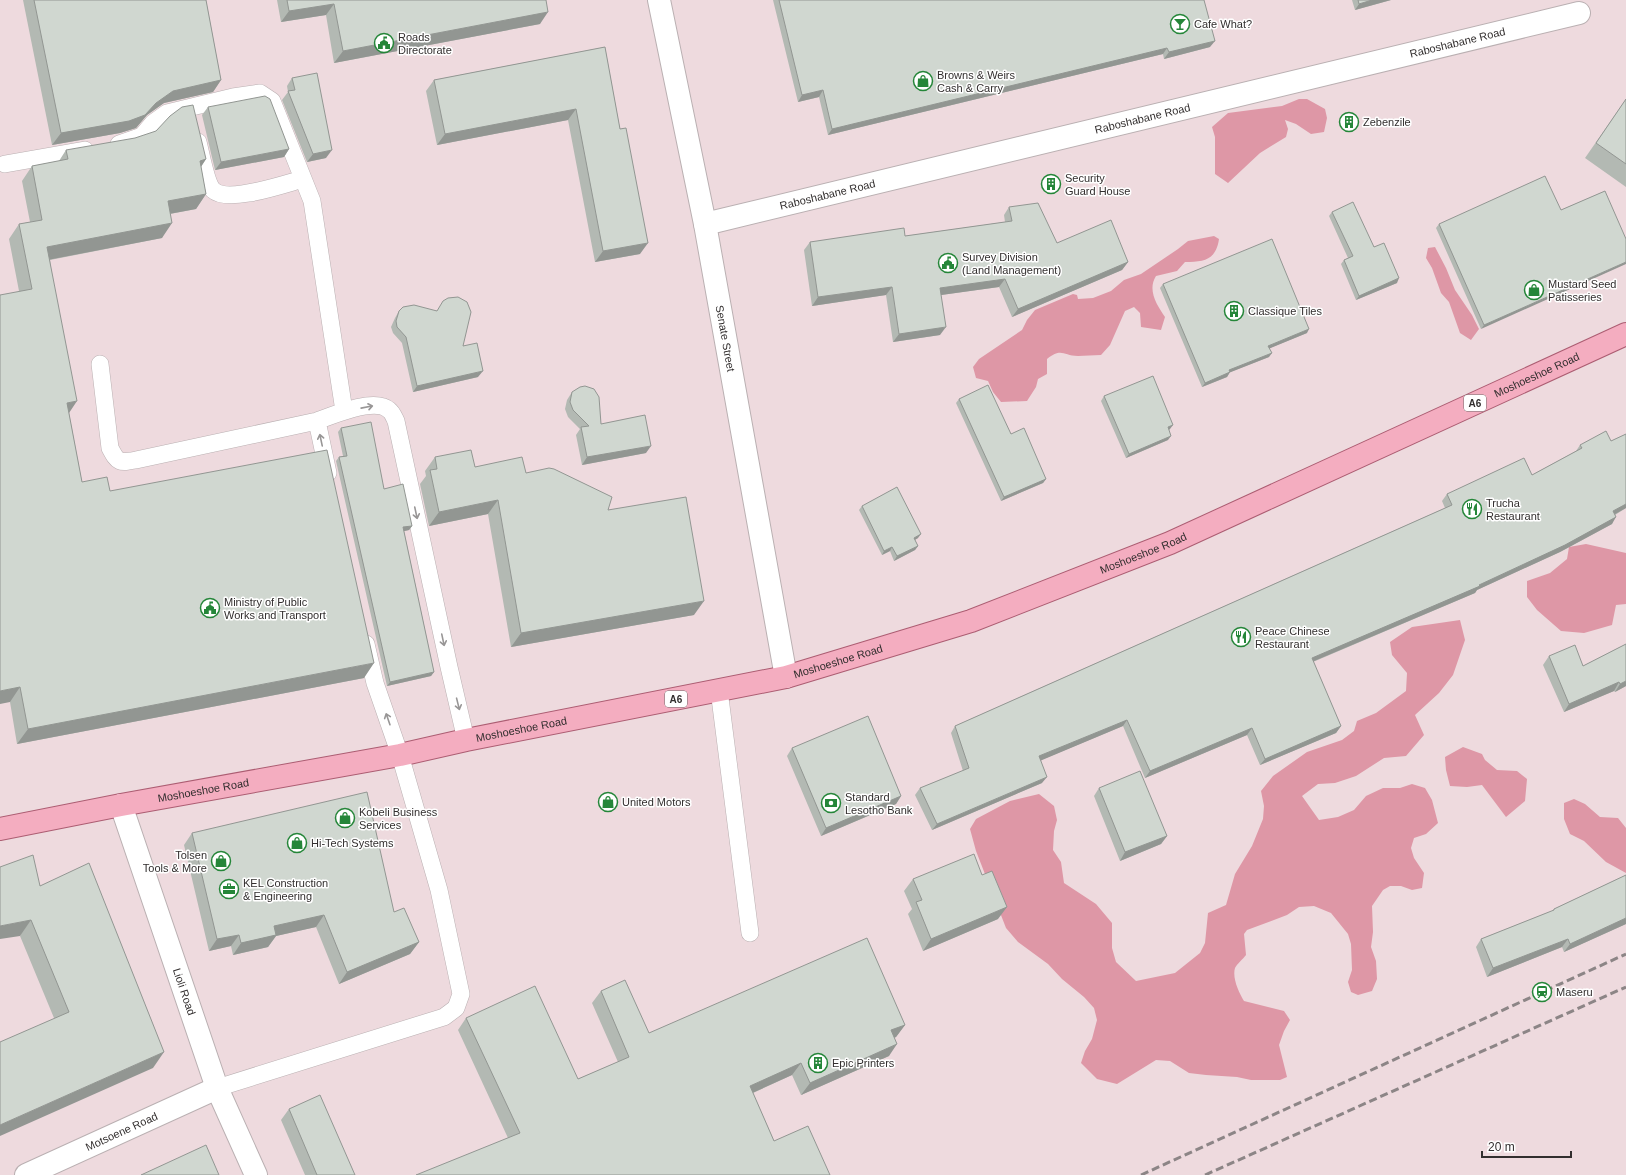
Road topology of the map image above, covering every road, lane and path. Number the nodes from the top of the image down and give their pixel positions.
1 (659, 0) edge
2 (1579, 13) dead end
3 (193, 120) junction
4 (5, 164) dead end
5 (303, 179) junction
6 (705, 224) junction
7 (1626, 334) edge
8 (100, 364) dead end
9 (344, 411) junction
10 (316, 421) junction
11 (332, 489) edge
12 (362, 626) edge
13 (786, 677) junction
14 (719, 690) junction
15 (466, 740) junction
16 (400, 755) junction
17 (121, 805) junction
18 (0, 829) edge
19 (750, 933) dead end
20 (216, 1088) junction
21 (26, 1175) edge
22 (256, 1175) edge

1 - 6 street, Senate Street
2 - 6 street, Raboshabane Road
3 - 4 lane
3 - 5 lane
3 - 5 lane
5 - 9 lane
6 - 13 street, Senate Street
7 - 13 main road, Moshoeshoe Road / A6
8 - 10 lane
9 - 10 lane
9 -> 15 lane
11 -> 10 lane
16 -> 12 lane
13 - 14 main road, Moshoeshoe Road / A6
14 - 15 main road, Moshoeshoe Road / A6
14 - 19 lane
15 - 16 main road, Moshoeshoe Road / A6
16 - 17 main road, Moshoeshoe Road / A6
16 - 20 lane
17 - 18 main road, Moshoeshoe Road / A6
17 - 20 street, Lioli Road
20 - 21 street, Motsoene Road
20 - 22 street, Lioli Road

